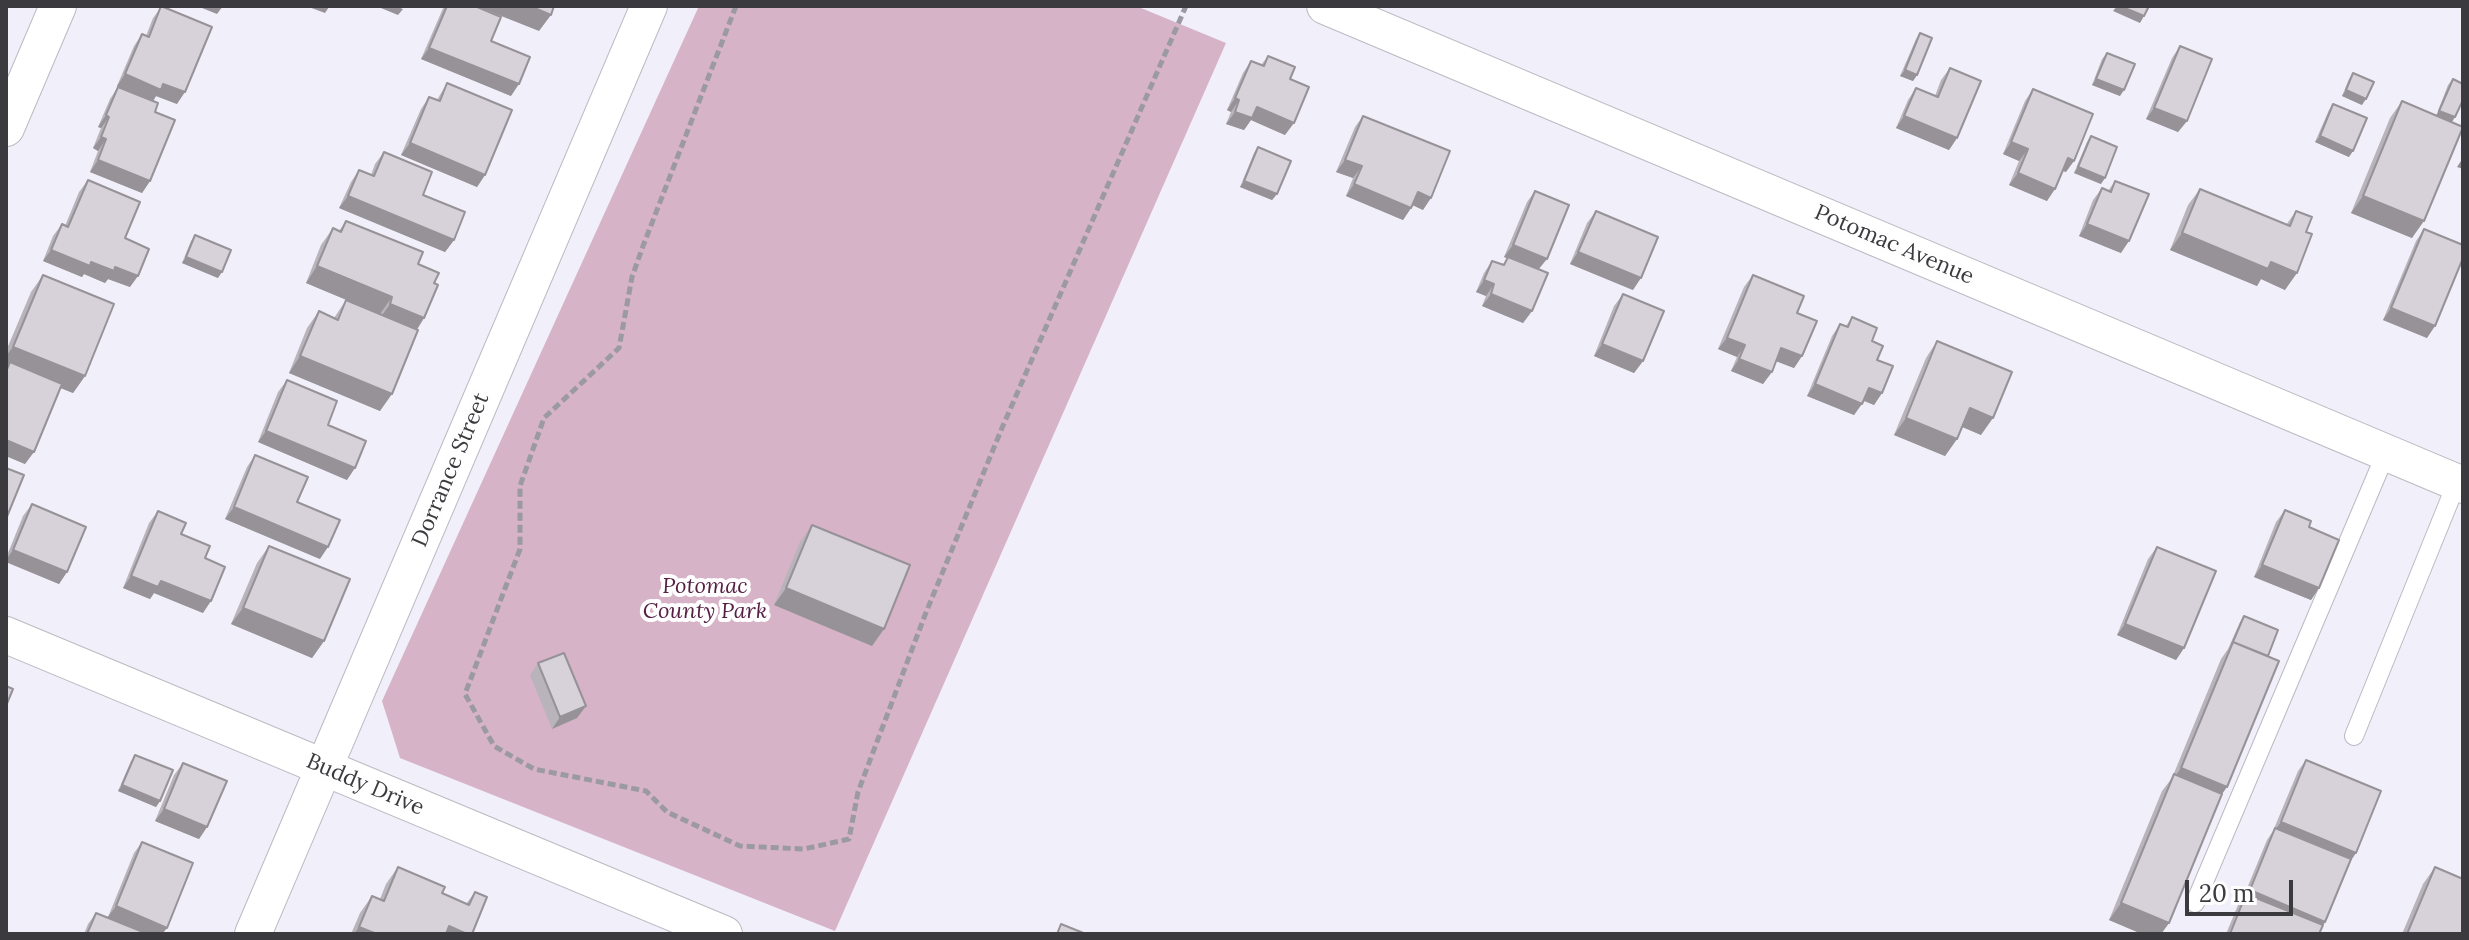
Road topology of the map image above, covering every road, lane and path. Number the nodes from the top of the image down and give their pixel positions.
1 (58, 6) edge
2 (649, 6) edge
3 (736, 6) edge
4 (1186, 6) edge
5 (1325, 6) edge
6 (6, 128) edge
7 (2386, 453) junction
8 (2460, 483) edge
9 (6, 635) edge
10 (2354, 736) dead end
11 (324, 768) junction
12 (2195, 903) dead end
13 (253, 934) edge
14 (724, 934) edge

1 - 6 street
2 - 11 street, Dorrance Street
3 - 4 path
5 - 7 street, Potomac Avenue
7 - 8 street, Potomac Avenue
7 - 12 lane
8 - 10 lane
9 - 11 street, Buddy Drive
11 - 13 street, Dorrance Street
11 - 14 street, Buddy Drive

